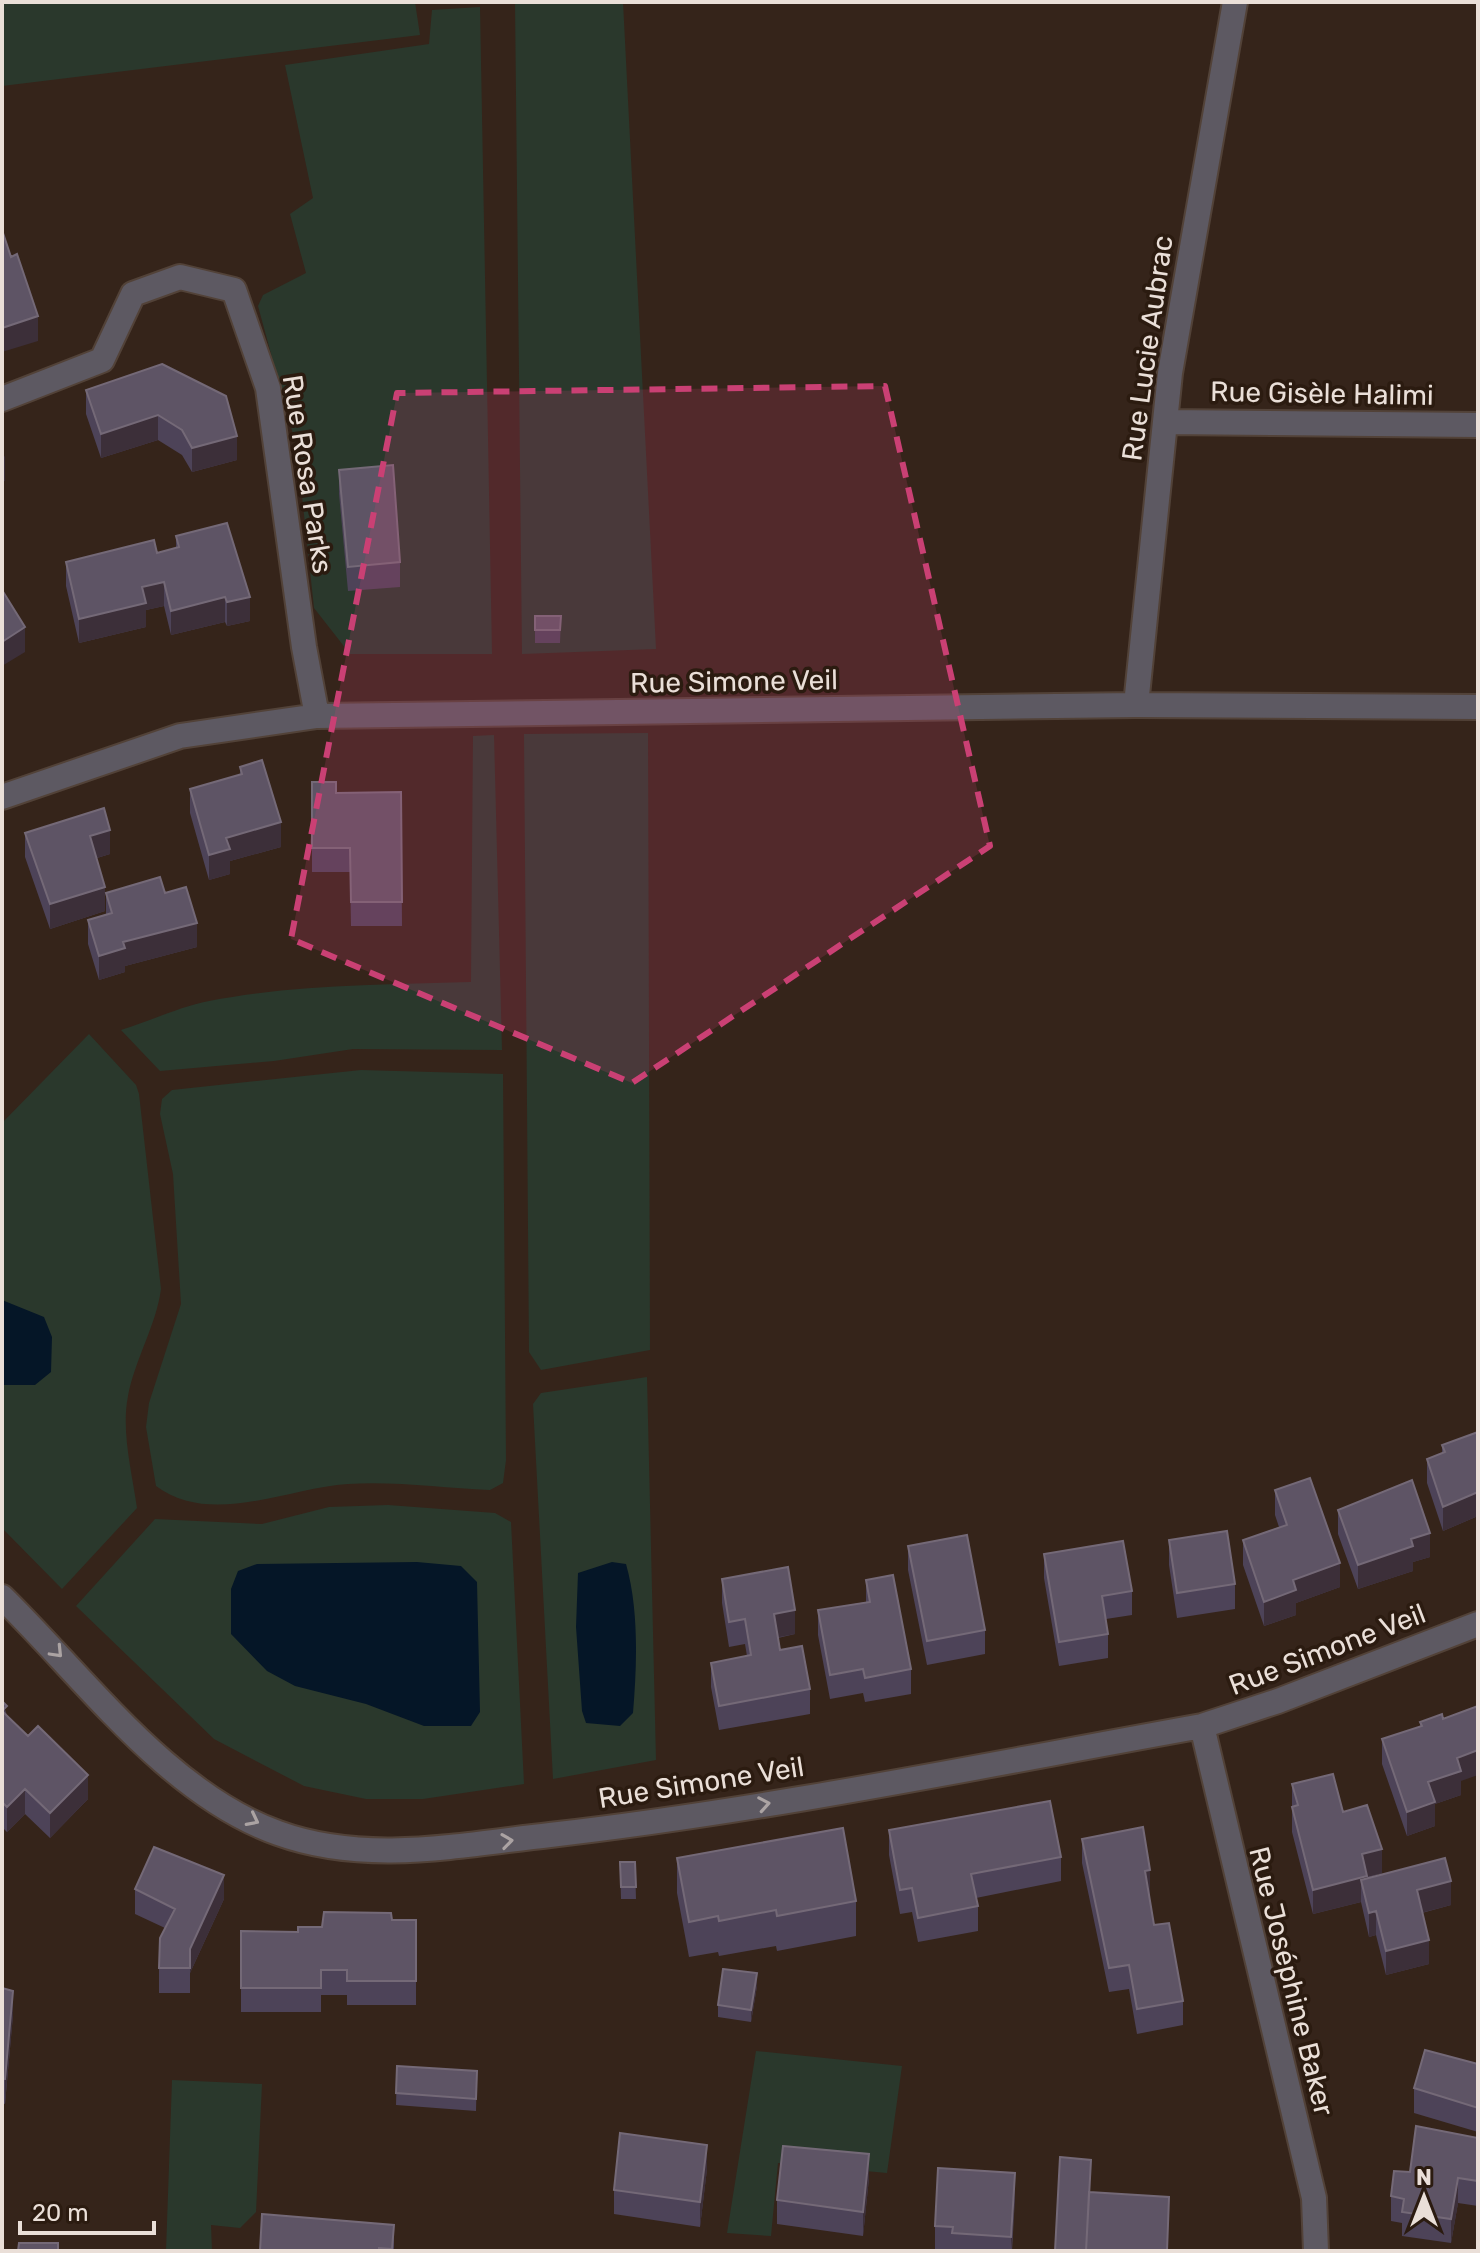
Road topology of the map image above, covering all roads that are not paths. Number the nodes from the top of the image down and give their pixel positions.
1 (1235, 2) edge
2 (2, 399) edge
3 (1165, 422) junction
4 (1478, 425) edge
5 (1136, 705) junction
6 (1478, 707) edge
7 (317, 716) junction
8 (2, 797) edge
9 (2, 1597) edge
10 (1478, 1624) edge
11 (1202, 1726) junction
12 (1316, 2251) edge

1 - 3 street, Rue Lucie Aubrac
2 - 7 street, Rue Rosa Parks
3 - 4 street, Rue Gisèle Halimi
3 - 5 street, Rue Lucie Aubrac
5 - 6 street, Rue Simone Veil
5 - 7 street, Rue Simone Veil
7 - 8 street, Rue Simone Veil
9 -> 11 street, Rue Simone Veil
10 - 11 street, Rue Simone Veil
11 - 12 street, Rue Joséphine Baker

